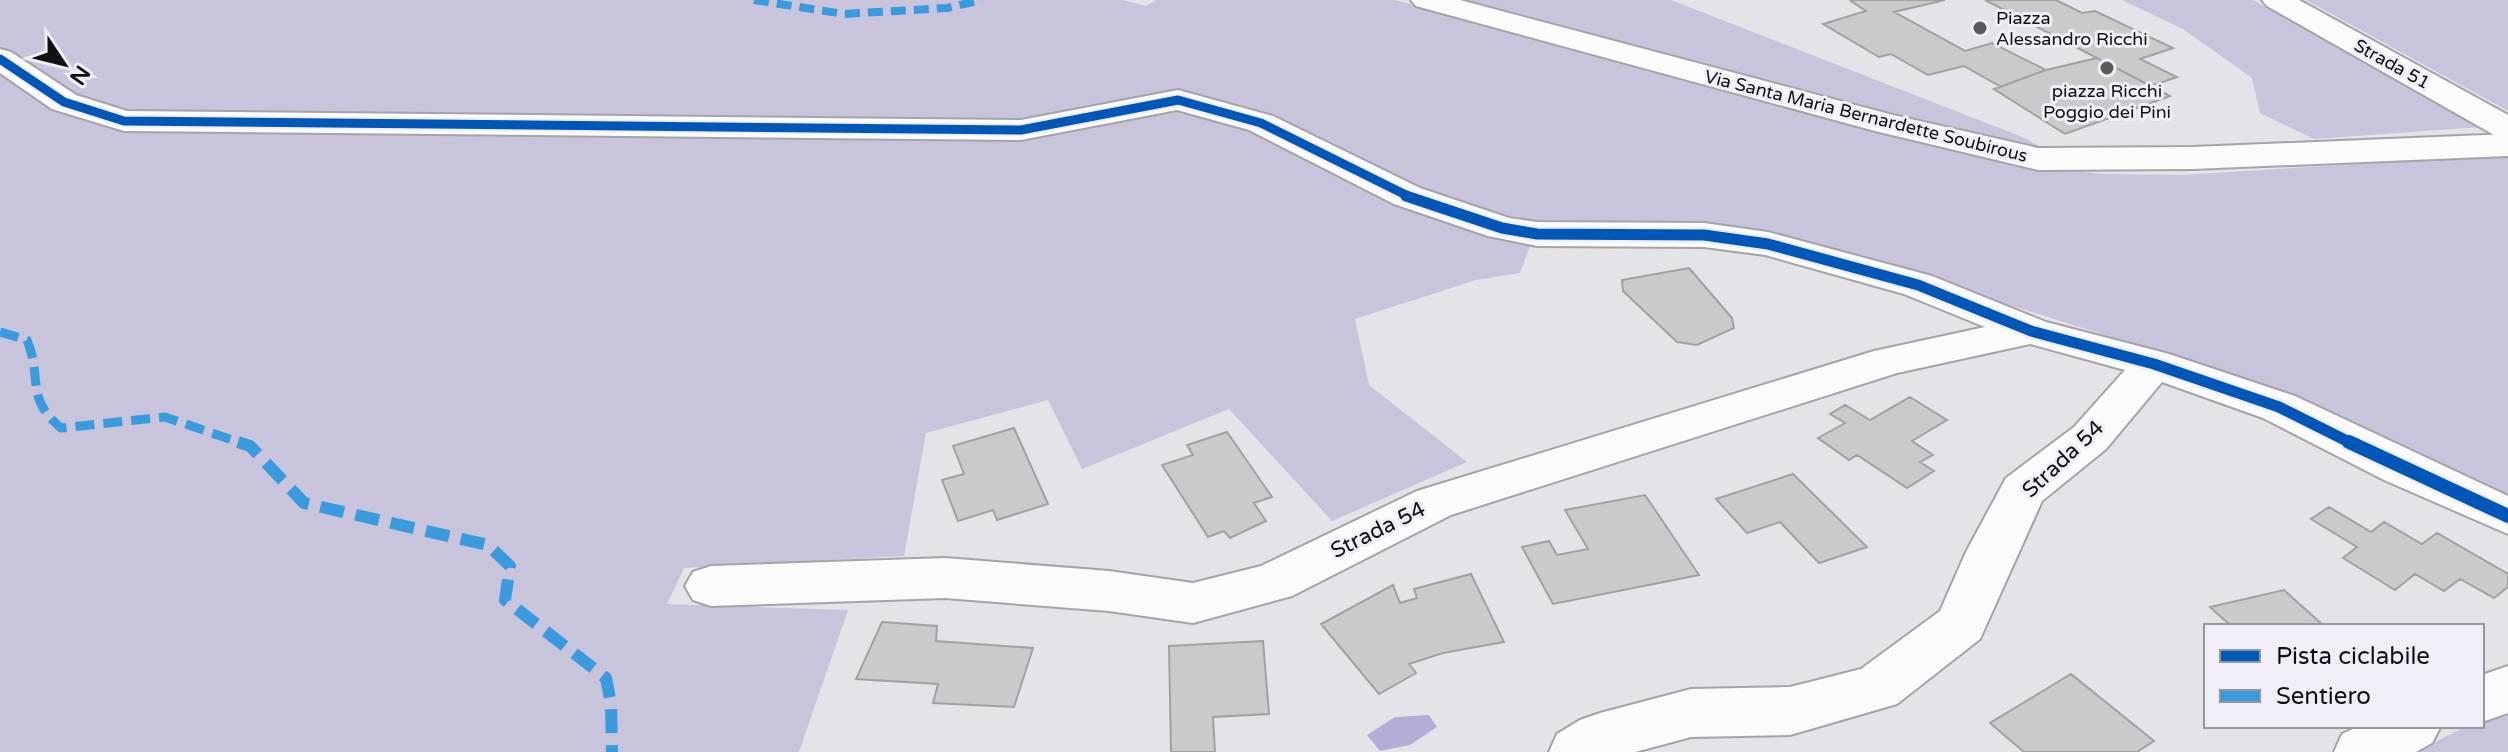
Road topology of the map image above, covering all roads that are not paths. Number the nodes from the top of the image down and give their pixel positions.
1 (1426, 0) edge
2 (2277, 0) edge
3 (0, 59) edge
4 (2508, 129) edge
5 (2508, 145) edge
6 (2031, 331) junction
7 (2154, 364) junction
8 (2508, 516) edge
9 (711, 586) dead end
10 (2508, 689) edge
11 (2484, 698) edge
12 (2408, 728) edge
13 (1578, 752) edge
14 (2363, 752) edge

1 - 5 street, Via Santa Maria Bernardette Soubirous
2 - 4 street, Strada 51
3 - 6 street
6 - 7 street
6 - 9 street, Strada 54
7 - 8 street
7 - 13 street, Strada 54
10 - 11 street
12 - 14 street

